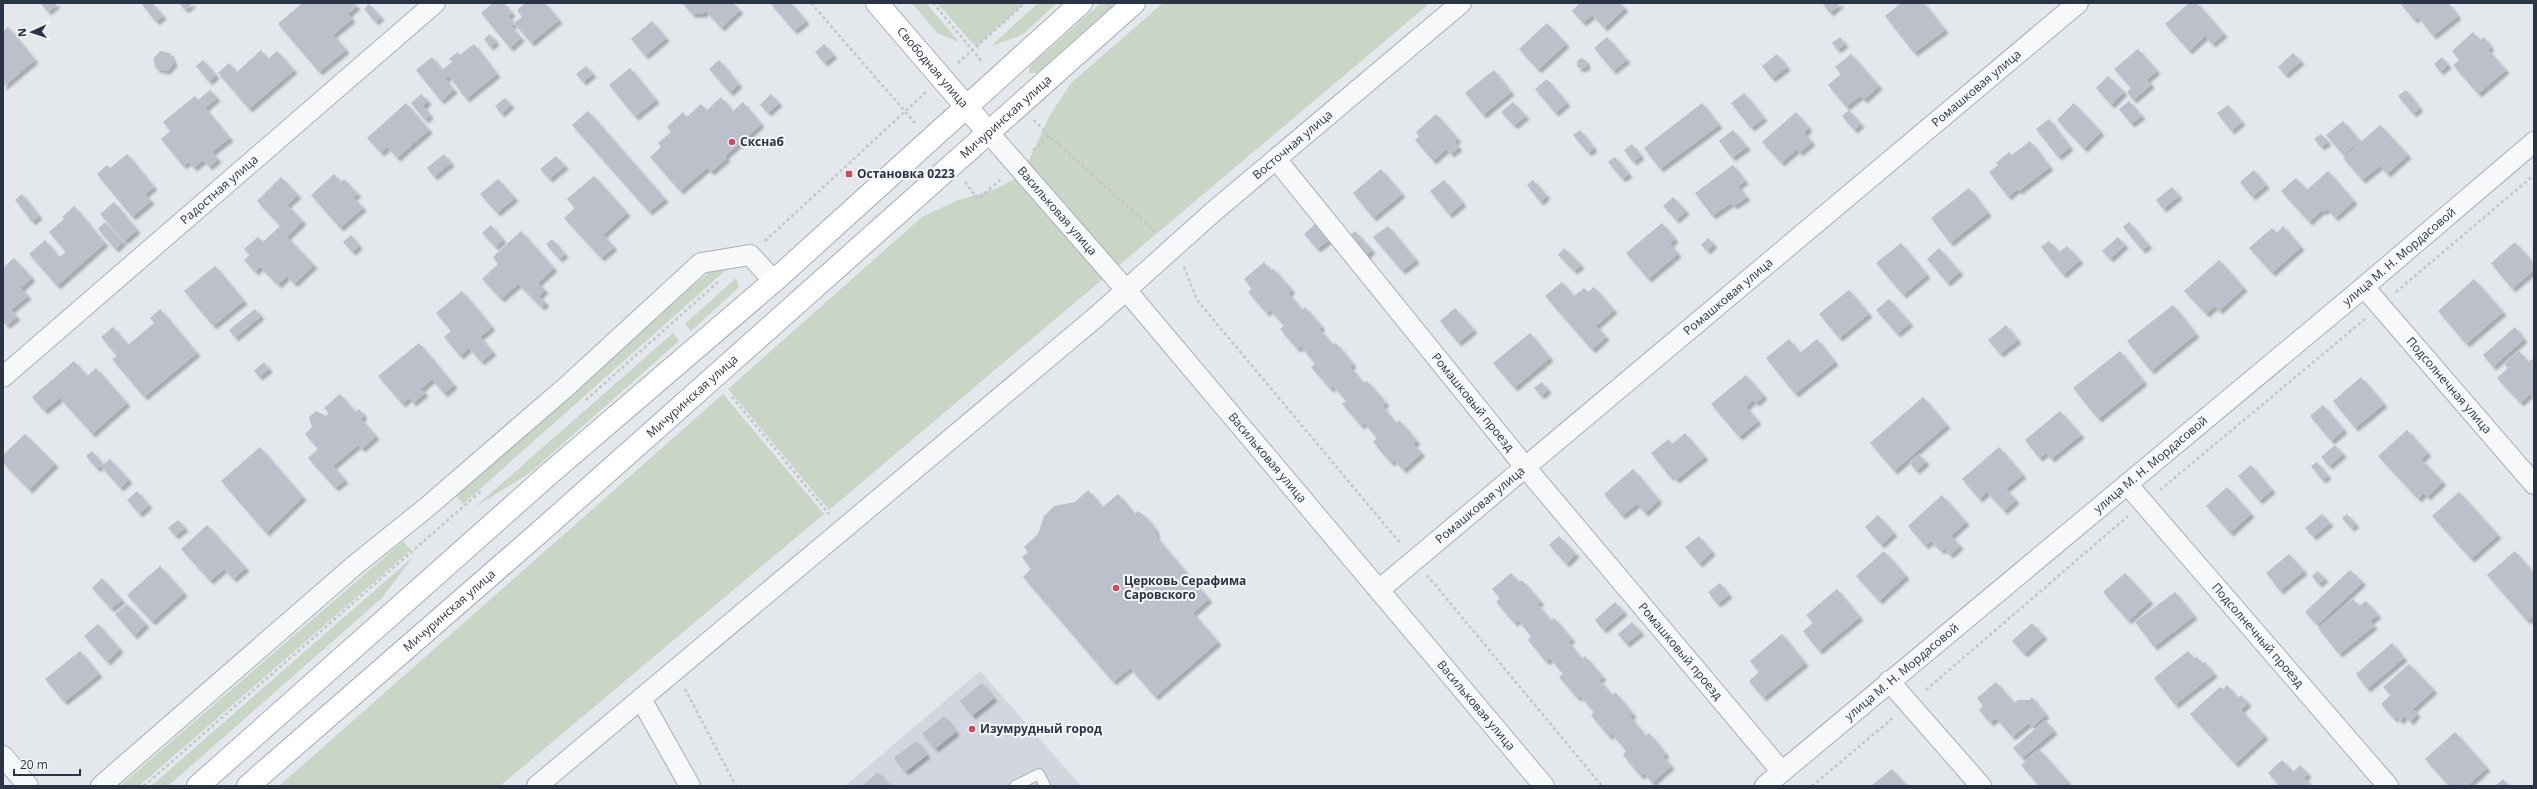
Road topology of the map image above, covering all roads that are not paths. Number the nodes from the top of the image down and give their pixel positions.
1 (435, 3) edge
2 (877, 3) edge
3 (1081, 3) edge
4 (1134, 3) edge
5 (1461, 3) edge
6 (2078, 3) edge
7 (965, 106) junction
8 (988, 132) junction
9 (2534, 142) edge
10 (1276, 159) junction
11 (774, 281) junction
12 (2364, 286) junction
13 (1126, 290) junction
14 (3, 376) edge
15 (1526, 468) junction
16 (2127, 484) junction
17 (2534, 484) edge
18 (1379, 590) junction
19 (1889, 680) junction
20 (641, 699) junction
21 (3, 756) edge
22 (1782, 772) junction
23 (28, 786) edge
24 (102, 786) edge
25 (198, 786) edge
26 (248, 786) edge
27 (537, 786) edge
28 (690, 786) edge
29 (1015, 786) edge
30 (1045, 786) edge
31 (1544, 786) edge
32 (1765, 786) edge
33 (1980, 786) edge
34 (2388, 786) edge

1 - 14 street, Радостная улица
2 - 7 main road, Свободная улица
3 - 7 main road
4 - 8 main road, Мичуринская улица
5 - 10 street, Восточная улица
6 - 15 street, Ромашковая улица
7 - 8 main road, Свободная улица
7 - 11 main road
8 - 13 street, Васильковая улица
8 - 26 main road, Мичуринская улица
9 - 12 street, улица М. Н. Мордасовой
10 - 13 street, Восточная улица
10 - 15 street, Ромашковый проезд
11 - 24 street
11 - 25 main road
12 - 16 street, улица М. Н. Мордасовой
12 - 17 street, Подсолнечная улица
13 - 18 street, Васильковая улица
13 - 20 street, Восточная улица
15 - 18 street, Ромашковая улица
15 - 22 street, Ромашковый проезд
16 - 19 street, улица М. Н. Мордасовой
16 - 34 street, Подсолнечный проезд
18 - 31 street, Васильковая улица
19 - 22 street, улица М. Н. Мордасовой
19 - 33 street
20 - 27 street, Восточная улица
20 - 28 street
21 - 23 street
22 - 32 street, улица М. Н. Мордасовой
29 - 30 lane

